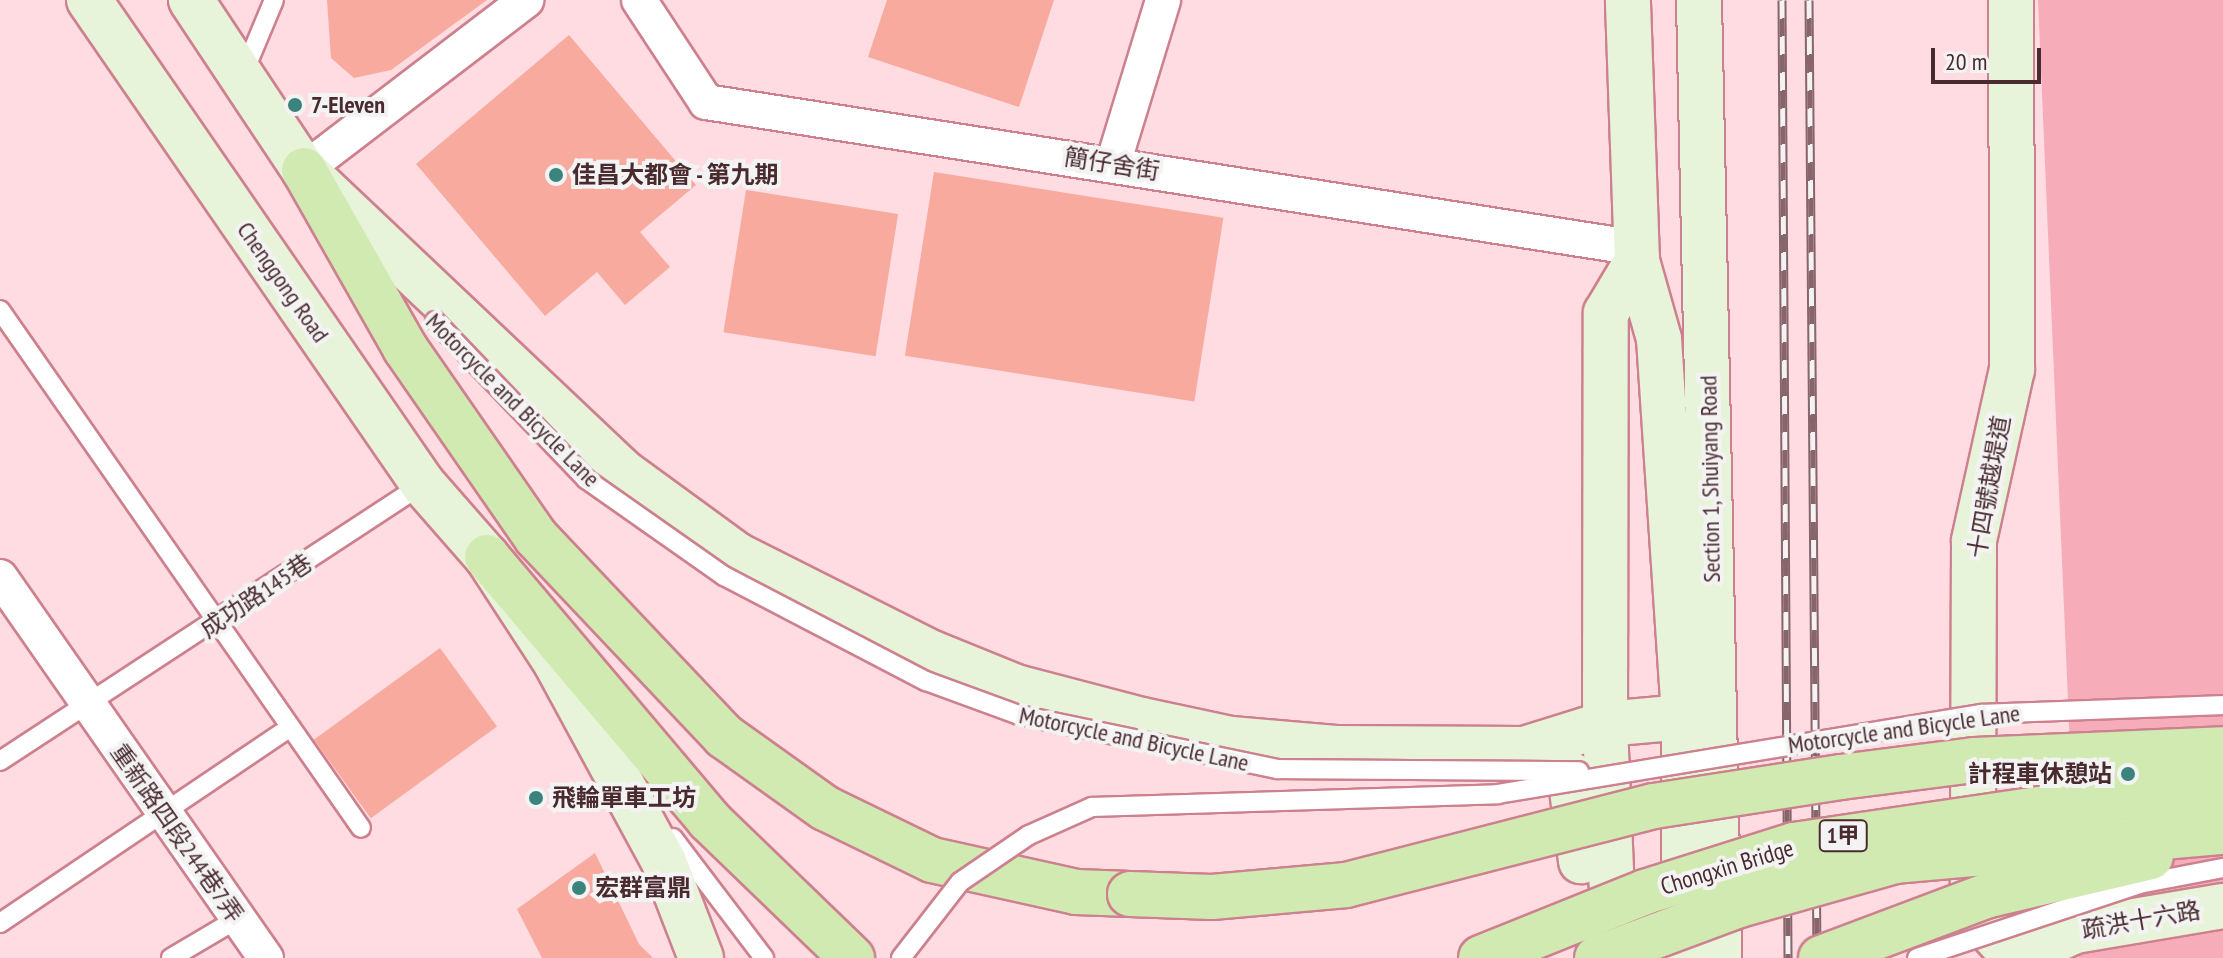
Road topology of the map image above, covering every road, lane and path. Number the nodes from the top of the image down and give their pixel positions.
1 (89, 0) edge
2 (191, 0) edge
3 (274, 0) edge
4 (526, 0) edge
5 (639, 0) edge
6 (1163, 0) edge
7 (1628, 0) edge
8 (1699, 0) edge
9 (2011, 0) edge
10 (242, 76) junction
11 (1113, 164) junction
12 (304, 170) junction
13 (1637, 255) junction
14 (0, 310) edge
15 (423, 484) junction
16 (487, 557) junction
17 (5, 594) edge
18 (213, 625) junction
19 (556, 663) junction
20 (2223, 705) edge
21 (89, 707) junction
22 (1699, 712) junction
23 (1605, 724) junction
24 (289, 728) junction
25 (1524, 749) junction
26 (2223, 749) edge
27 (0, 761) edge
28 (1634, 770) junction
29 (2223, 791) edge
30 (163, 816) junction
31 (361, 828) dead end
32 (2223, 834) edge
33 (2223, 868) edge
34 (2223, 906) edge
35 (239, 918) junction
36 (0, 923) edge
37 (171, 958) edge
38 (266, 958) edge
39 (701, 958) edge
40 (764, 958) edge
41 (852, 958) edge
42 (901, 958) edge
43 (1481, 958) edge
44 (1589, 958) edge
45 (1597, 958) edge
46 (1615, 958) edge
47 (1684, 958) edge
48 (1719, 958) edge
49 (1821, 958) edge
50 (1917, 958) edge
51 (2016, 958) edge

1 - 15 street, Chenggong Road
2 - 10 street
3 - 10 lane
4 - 12 street
5 - 11 street, 簡仔舍街
6 - 11 street
7 - 13 street, Section 1, Shuiyang Road
8 - 22 street, Section 1, Shuiyang Road
9 - 51 street, 十四號越堤道
10 - 12 street
11 - 13 street, 簡仔舍街
12 - 25 street
12 - 26 main road, bridge
12 - 28 lane, Motorcycle and Bicycle Lane, bridge
13 - 22 street, Section 1, Shuiyang Road
13 - 23 street
14 - 18 lane
15 - 16 street, Chenggong Road
15 - 18 lane, 成功路145巷
16 - 19 street, Chenggong Road
16 - 41 main road
17 - 21 street, 重新路四段244巷7弄
18 - 21 lane, 成功路145巷
18 - 24 lane
19 - 39 street, Chenggong Road
19 - 40 lane
20 - 28 lane, Motorcycle and Bicycle Lane, bridge
21 - 27 lane, 成功路145巷
21 - 30 street, 重新路四段244巷7弄
22 - 23 street
22 - 47 street, Section 1, Shuiyang Road
22 - 48 street, Section 1, Shuiyang Road
23 - 25 street
23 - 46 street
24 - 30 lane
24 - 31 lane
25 - 44 street
28 - 42 lane, Motorcycle and Bicycle Lane, bridge
29 - 43 main road, Chongxin Bridge / 1甲, bridge
30 - 35 street, 重新路四段244巷7弄
30 - 36 lane
32 - 45 main road, Chongxin Bridge / 1甲, bridge
32 - 49 main road, bridge
33 - 50 lane, bridge
34 - 51 street, 疏洪十六路
35 - 37 lane
35 - 38 street, 重新路四段244巷7弄

